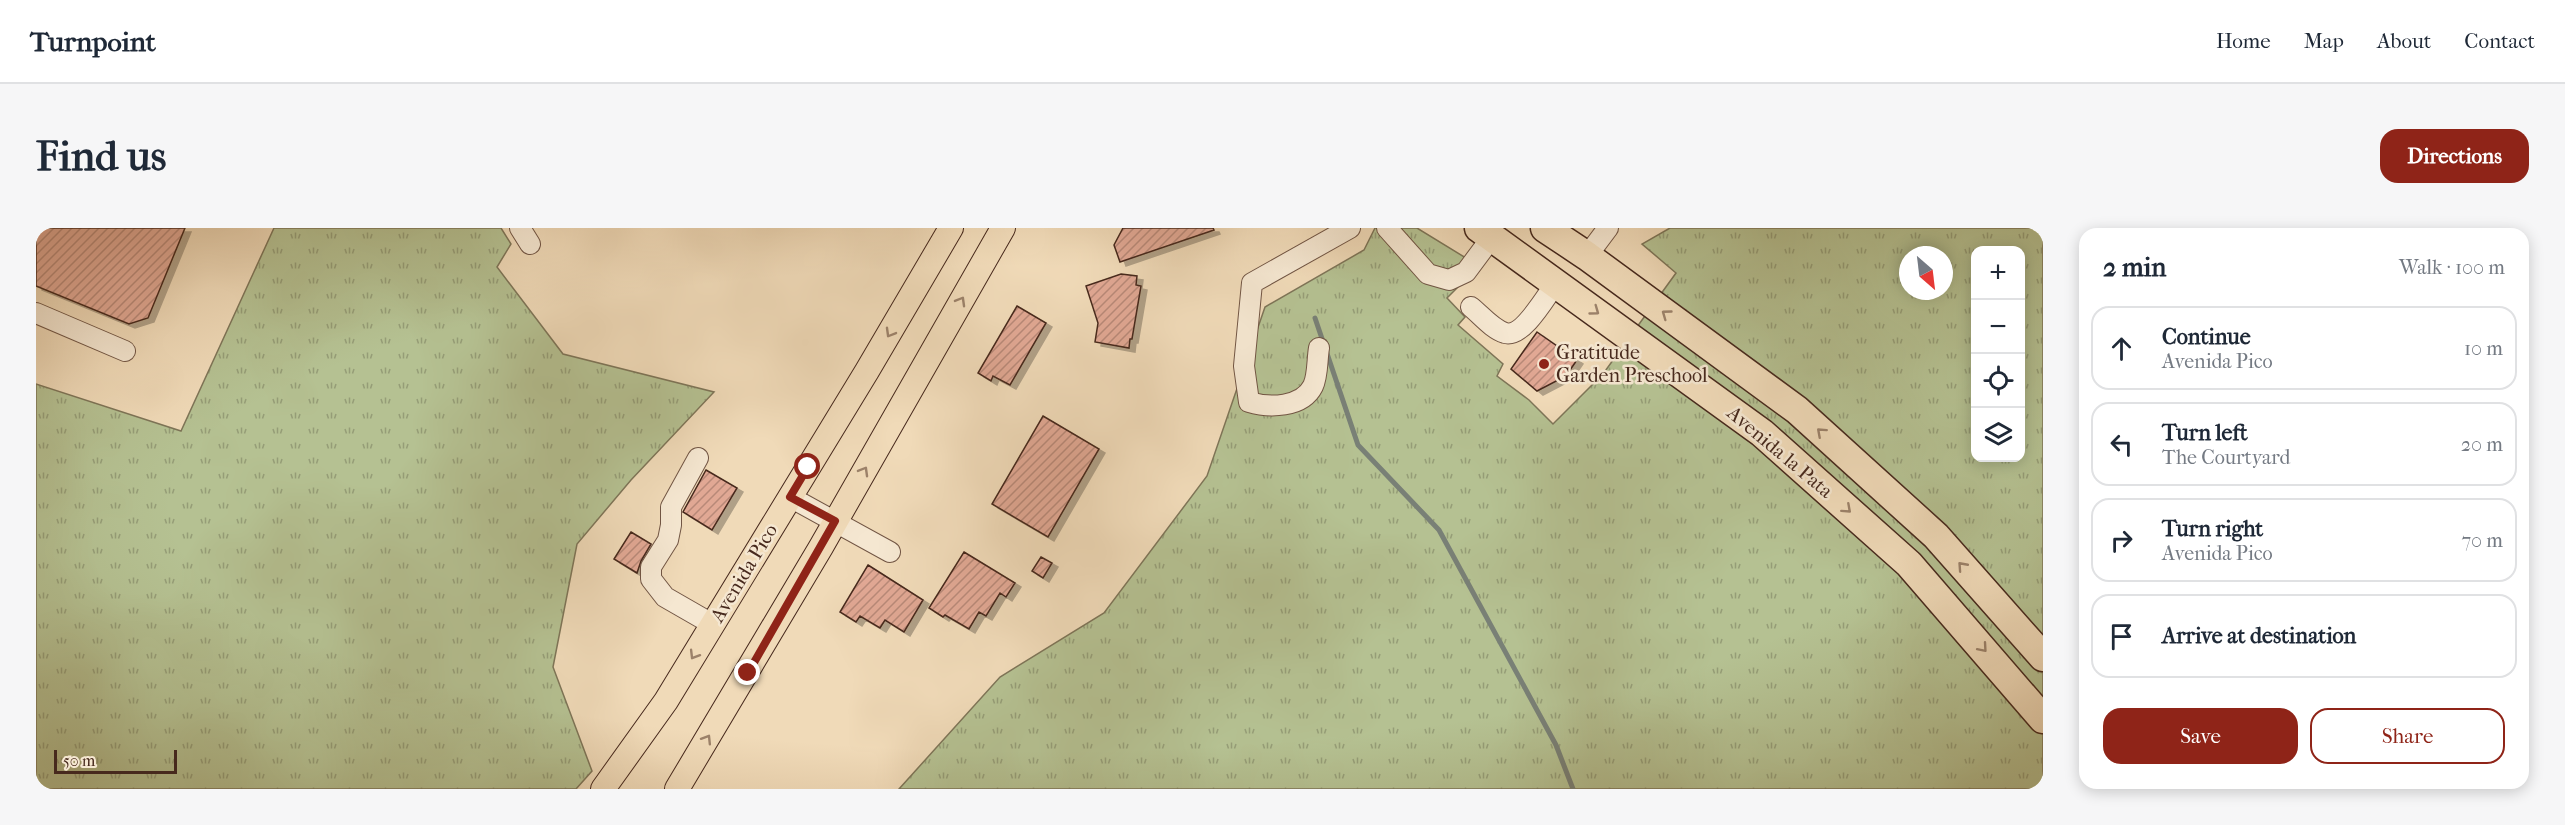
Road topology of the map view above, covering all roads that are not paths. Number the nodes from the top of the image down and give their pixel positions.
1 (951, 228) edge
2 (1003, 228) edge
3 (1350, 228) edge
4 (1386, 228) edge
5 (1545, 228) edge
6 (1608, 228) edge
7 (1495, 239) edge
8 (1587, 256) junction
9 (1556, 283) junction
10 (1471, 307) dead end
11 (36, 313) edge
12 (1319, 348) dead end
13 (124, 351) dead end
14 (698, 458) dead end
15 (790, 497) junction
16 (835, 521) junction
17 (890, 552) dead end
18 (712, 624) junction
19 (2043, 657) edge
20 (2043, 719) edge
21 (603, 789) edge
22 (677, 789) edge

1 -> 15 main road, Avenida Pico
16 -> 2 main road
3 - 12 street
4 - 7 street
5 - 8 highway, Avenida la Pata
6 - 8 street
7 - 8 highway
7 - 9 highway, Avenida la Pata
19 -> 8 highway, Avenida la Pata
9 - 10 street
9 -> 20 highway, Avenida la Pata
11 - 13 street
14 - 18 street
15 - 16 street
15 - 18 main road, Avenida Pico
16 - 17 street
22 -> 16 main road
18 -> 21 main road, Avenida Pico

